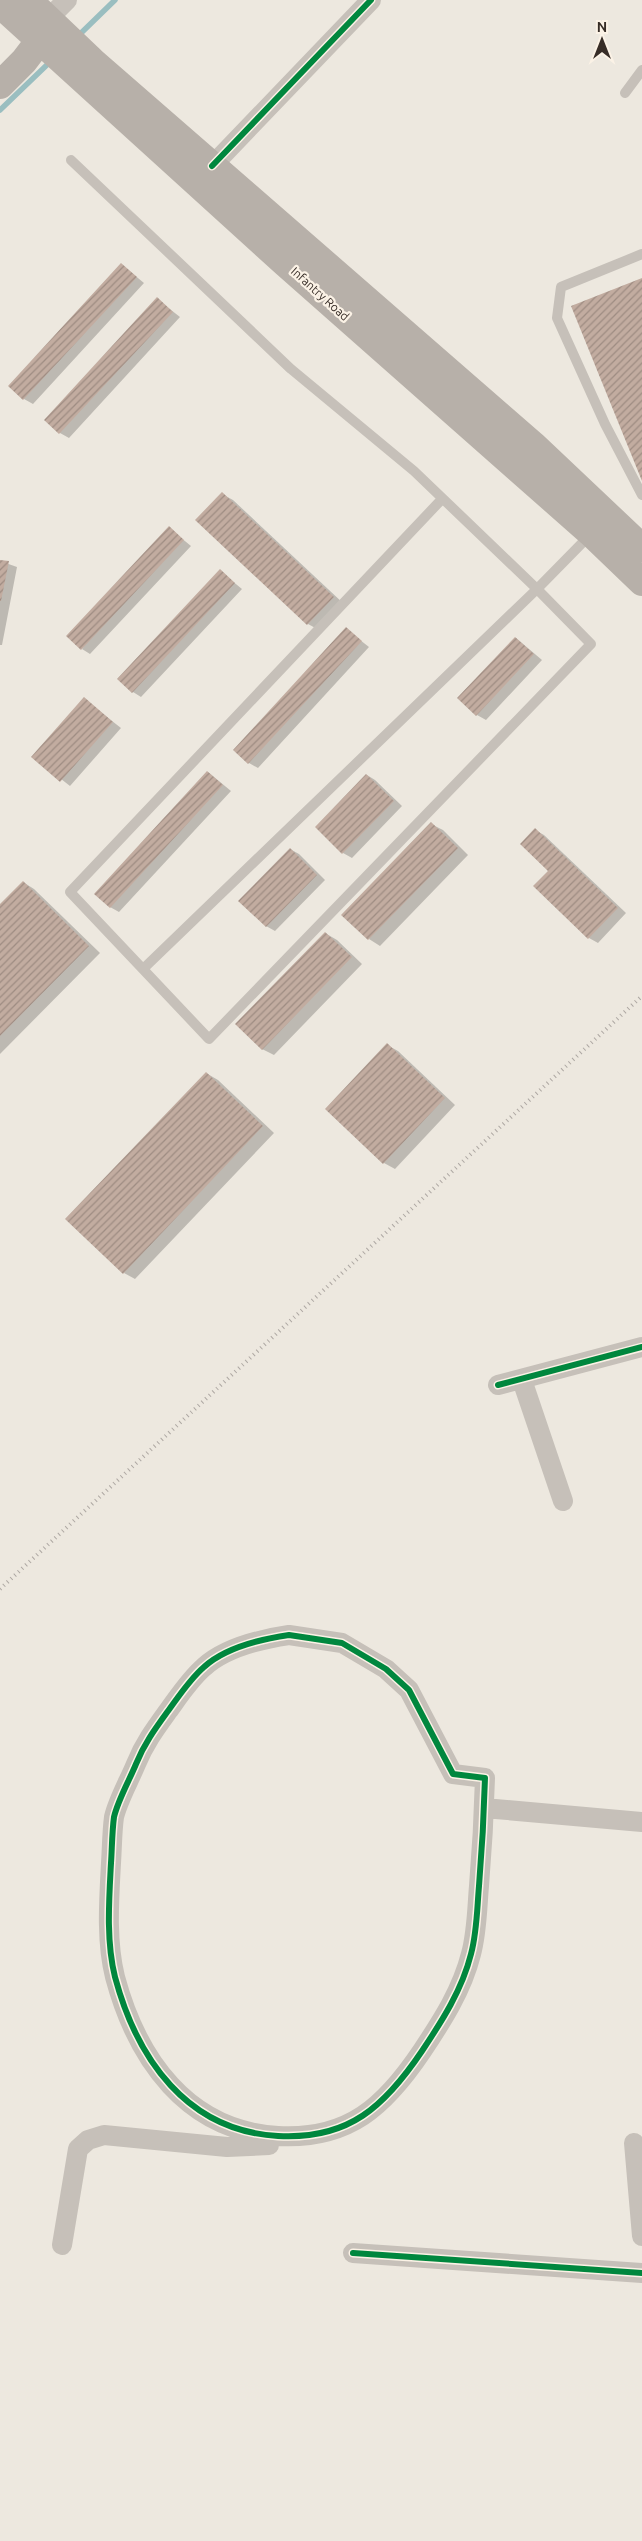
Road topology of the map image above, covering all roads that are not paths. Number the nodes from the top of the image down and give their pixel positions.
1 (28, 0) edge
2 (67, 0) edge
3 (371, 0) edge
4 (0, 4) edge
5 (48, 34) junction
6 (642, 70) edge
7 (0, 85) edge
8 (625, 93) dead end
9 (132, 110) junction
10 (71, 160) dead end
11 (212, 166) junction
12 (642, 254) edge
13 (642, 495) edge
14 (442, 499) junction
15 (600, 524) junction
16 (631, 546) edge
17 (642, 582) edge
18 (537, 589) junction
19 (143, 970) junction
20 (642, 1347) edge
21 (522, 1380) junction
22 (498, 1385) dead end
23 (563, 1502) dead end
24 (484, 1808) junction
25 (642, 1822) edge
26 (303, 2136) junction
27 (634, 2144) dead end
28 (642, 2236) edge
29 (62, 2245) dead end
30 (353, 2253) dead end
31 (642, 2273) edge

1 - 5 main road, Infantry Road
2 - 5 street
3 - 11 street
4 - 5 main road, Infantry Road
5 - 7 main road
5 - 9 main road, Infantry Road
6 - 8 lane
9 - 11 main road, Infantry Road
9 - 15 main road, Infantry Road
10 - 14 lane
11 - 15 main road, Infantry Road
12 - 13 lane
14 - 18 lane
14 - 19 lane
15 - 16 main road, Infantry Road
15 - 18 lane
16 - 17 main road, Infantry Road
18 - 19 lane
18 - 19 lane
20 - 21 street
21 - 22 street
21 - 23 street
24 - 25 street
24 - 26 street
24 - 26 street
26 - 29 street
27 - 28 street
30 - 31 street

